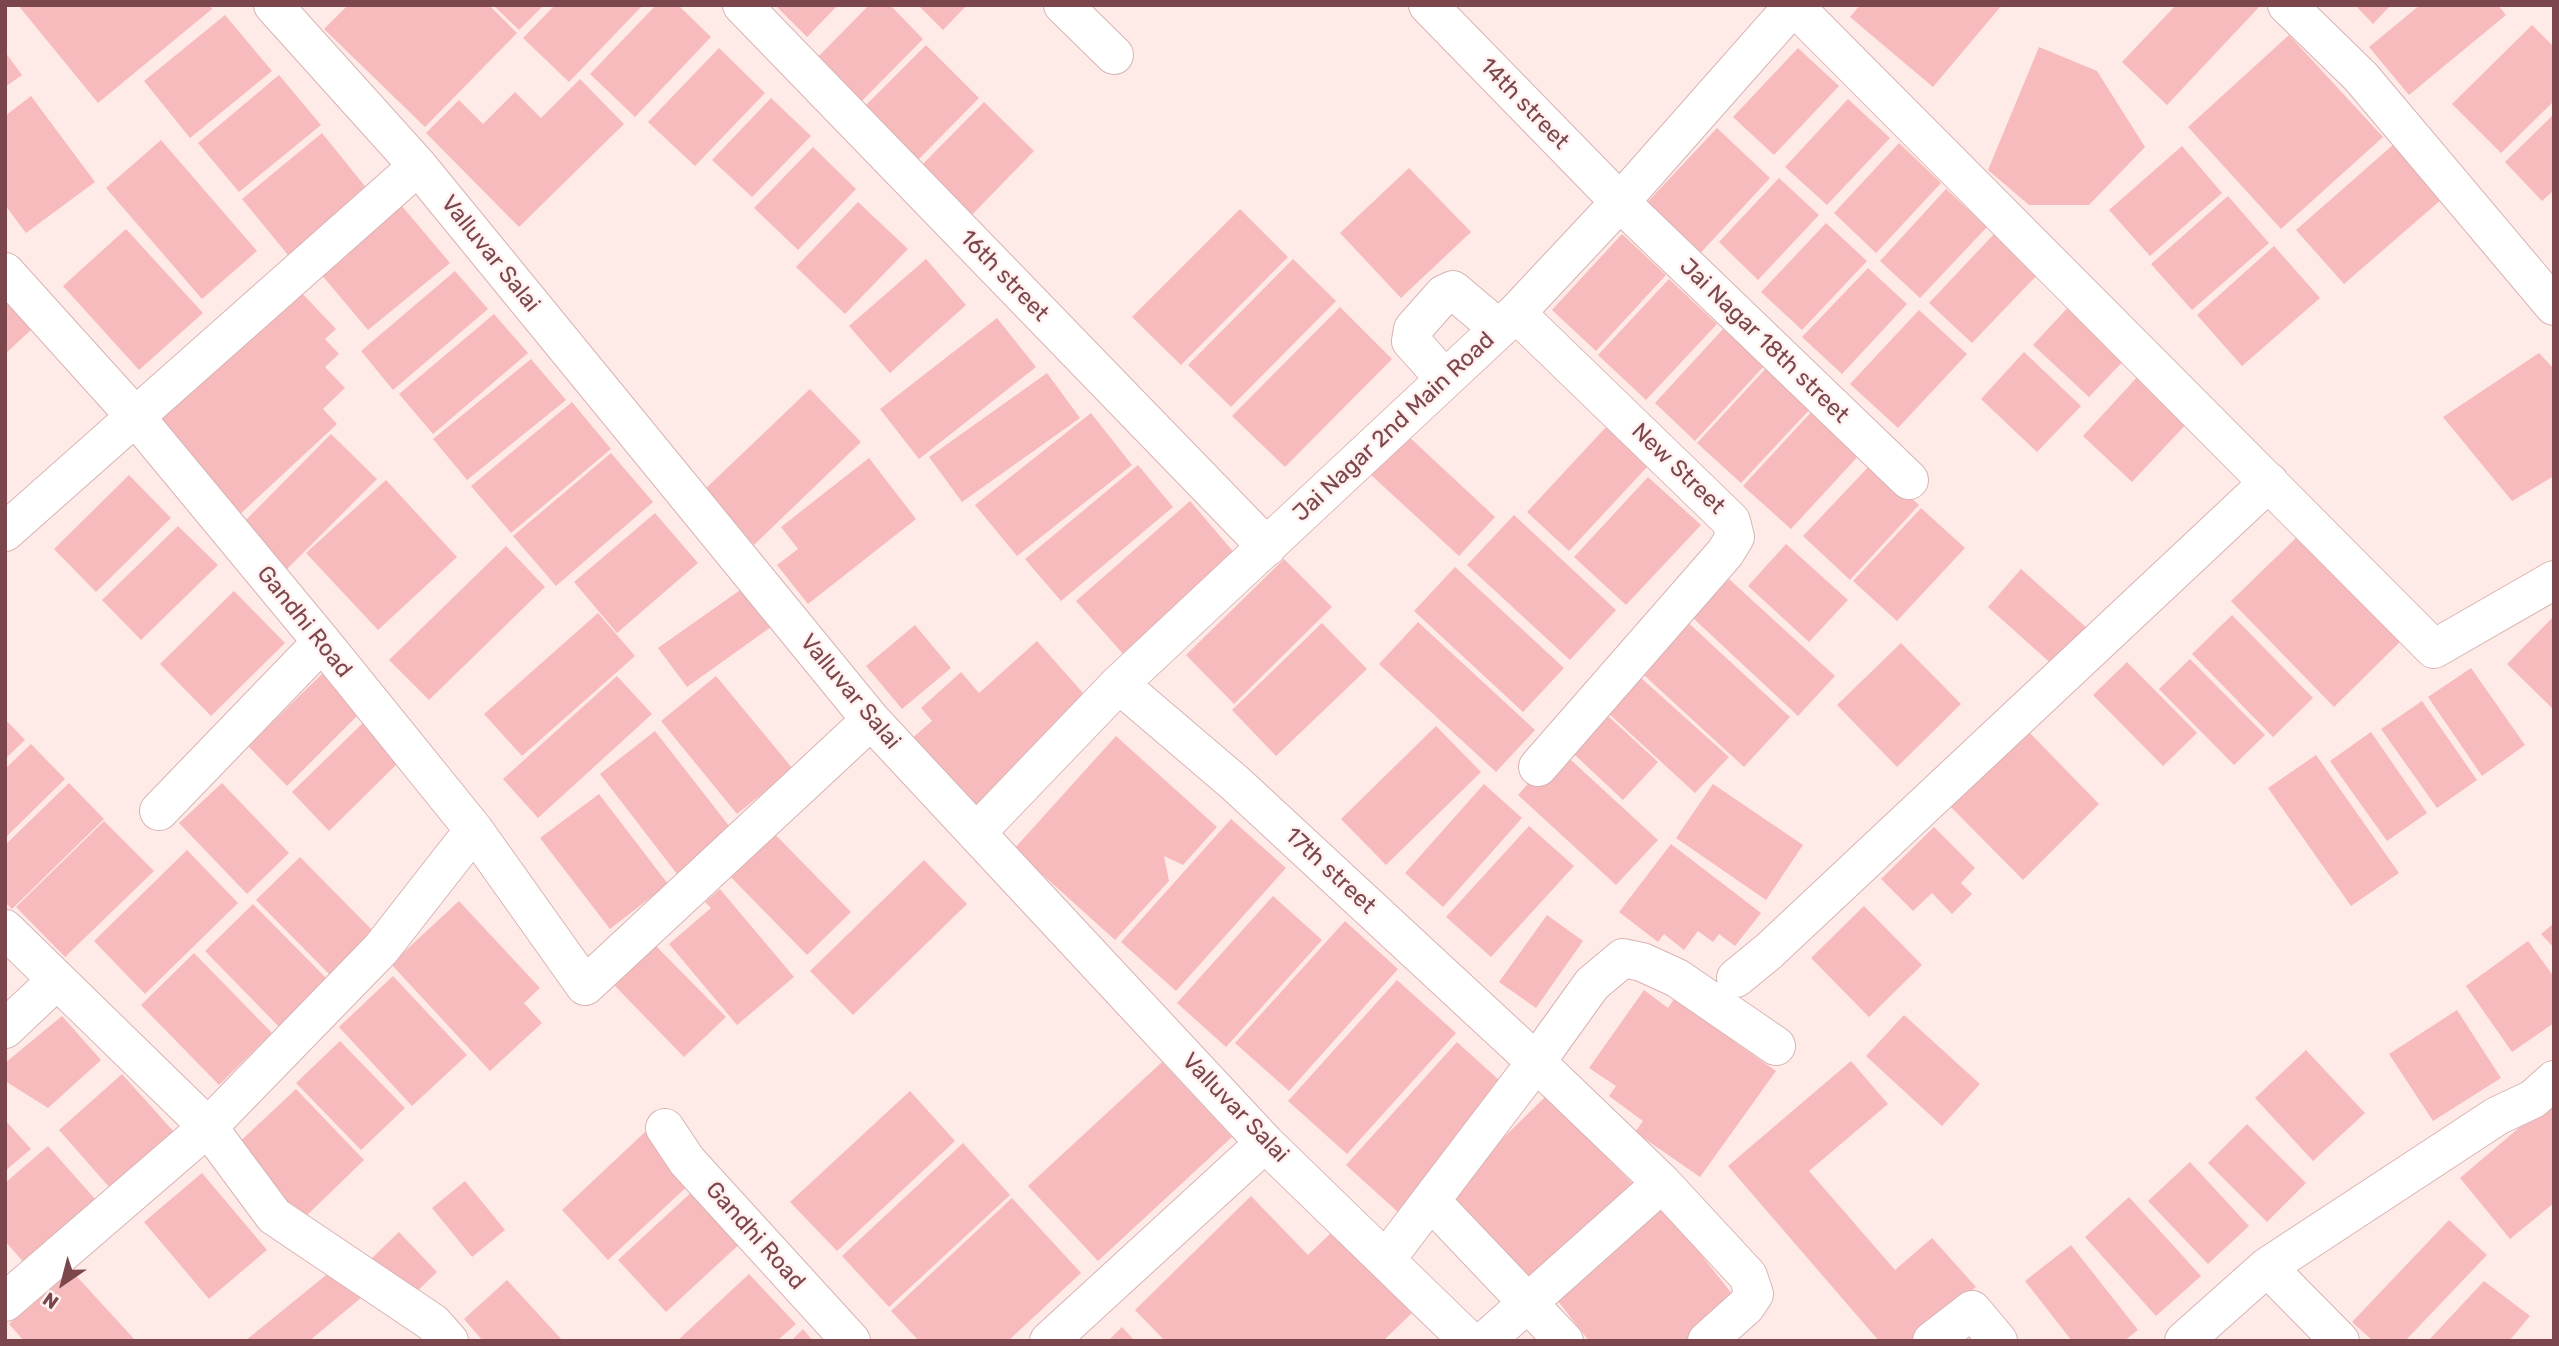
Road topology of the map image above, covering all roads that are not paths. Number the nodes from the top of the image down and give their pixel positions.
1 (742, 5) edge
2 (1063, 5) edge
3 (1428, 5) edge
4 (1794, 5) edge
5 (2287, 5) edge
6 (290, 11) edge
7 (1114, 55) dead end
8 (418, 166) junction
9 (1620, 202) junction
10 (5, 272) edge
11 (2554, 306) edge
12 (1507, 321) junction
13 (1445, 379) junction
14 (134, 415) junction
15 (1909, 480) dead end
16 (2269, 482) junction
17 (5, 532) edge
18 (1267, 547) junction
19 (2554, 580) edge
20 (322, 642) junction
21 (1119, 684) junction
22 (871, 720) junction
23 (1538, 767) dead end
24 (159, 811) dead end
25 (474, 830) junction
26 (976, 833) junction
27 (5, 929) edge
28 (1735, 978) dead end
29 (57, 980) junction
30 (5, 1028) edge
31 (1776, 1046) dead end
32 (1536, 1062) junction
33 (2554, 1080) edge
34 (208, 1127) junction
35 (665, 1128) dead end
36 (1265, 1143) junction
37 (1662, 1183) junction
38 (1431, 1201) junction
39 (1387, 1258) junction
40 (2267, 1267) junction
41 (5, 1301) edge
42 (1528, 1303) junction
43 (449, 1341) edge
44 (850, 1341) edge
45 (1049, 1341) edge
46 (1469, 1341) edge
47 (1485, 1341) edge
48 (1564, 1341) edge
49 (1707, 1341) edge
50 (1932, 1341) edge
51 (1997, 1341) edge
52 (2184, 1341) edge
53 (2340, 1341) edge

1 - 18 street, 16th street
2 - 7 street
3 - 9 street, 14th street
4 - 9 street, Jai Nagar 2nd Main Road
4 - 16 street
5 - 11 street
6 - 8 street, Valluvar Salai
8 - 14 street
8 - 22 street, Valluvar Salai
9 - 12 street, Jai Nagar 2nd Main Road
9 - 15 street, Jai Nagar 18th street
10 - 14 street, Gandhi Road
12 - 13 street, Jai Nagar 2nd Main Road
12 - 13 street
12 - 23 street, New Street
13 - 18 street, Jai Nagar 2nd Main Road
14 - 17 street
14 - 20 street, Gandhi Road
16 - 19 street
16 - 28 street
18 - 21 street, Jai Nagar 2nd Main Road
20 - 24 street
20 - 25 street, Gandhi Road
21 - 26 street, Jai Nagar 2nd Main Road
21 - 32 street, 17th street
22 - 25 street, Gandhi Road
22 - 26 street, Valluvar Salai
25 - 34 street
26 - 36 street, Valluvar Salai
27 - 29 street
29 - 30 street
29 - 34 street
31 - 32 street
32 - 37 street, 17th street
32 - 38 street
33 - 40 street
34 - 41 street
34 - 43 street
35 - 44 street, Gandhi Road
36 - 39 street, Valluvar Salai
36 - 45 street
37 - 42 street
37 - 49 street, 17th street
38 - 39 street
38 - 42 street
39 - 46 street, Valluvar Salai
40 - 52 street
40 - 53 street
42 - 47 street
42 - 48 street
50 - 51 street

